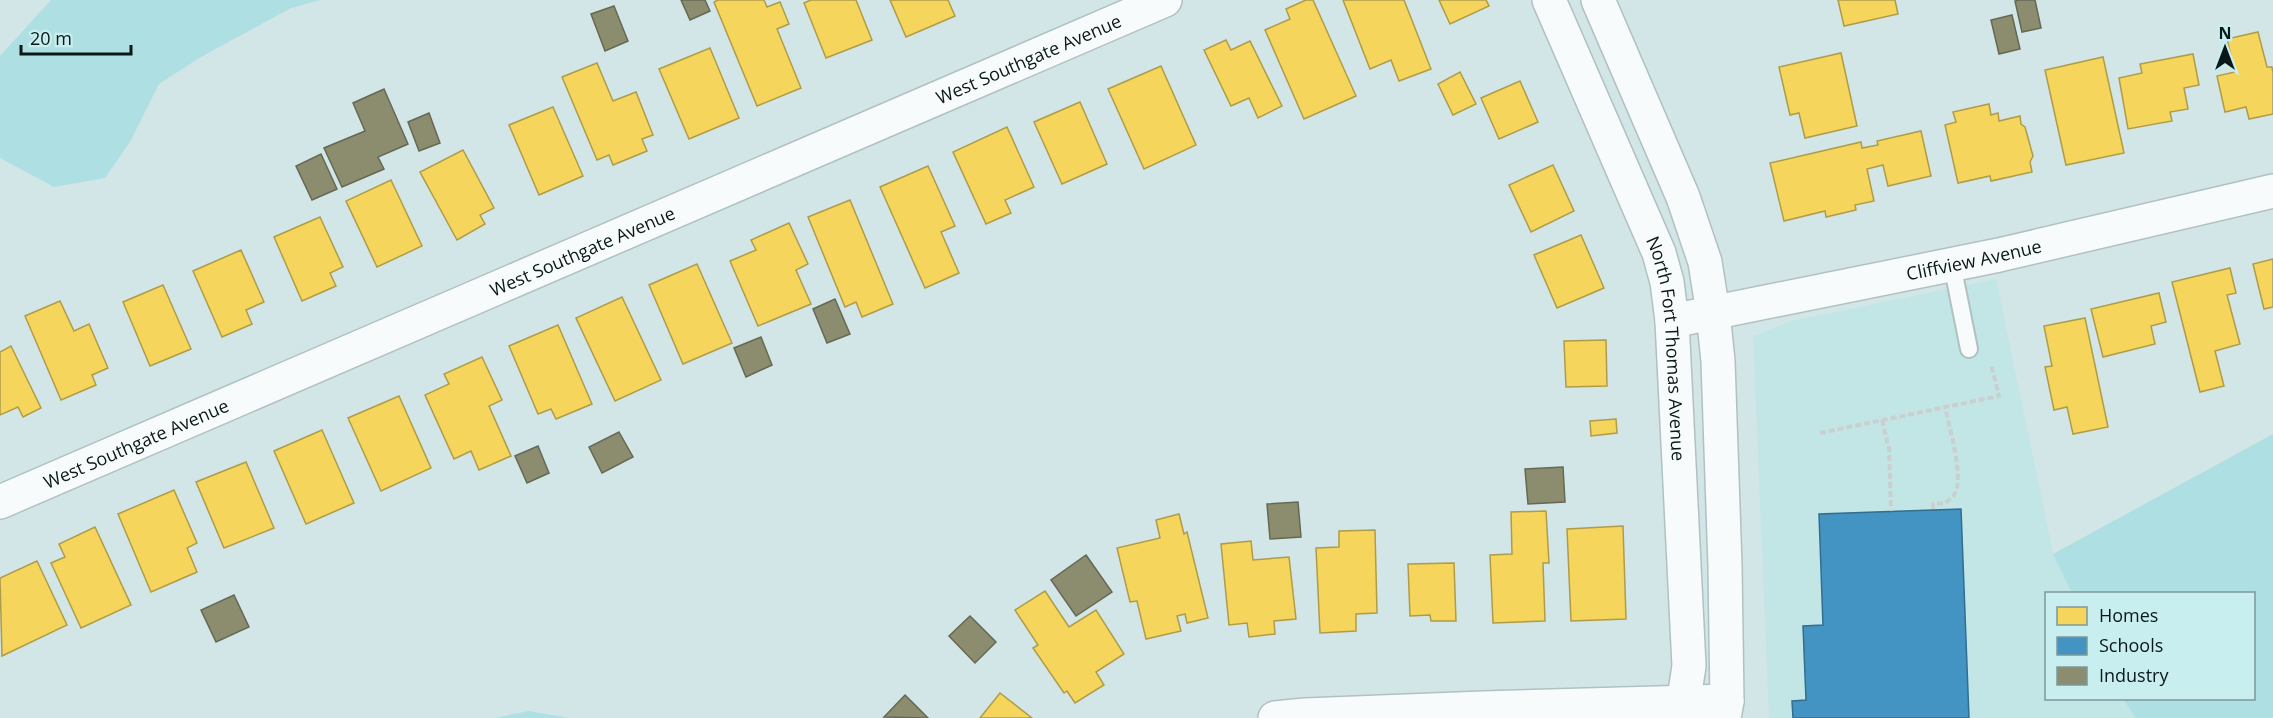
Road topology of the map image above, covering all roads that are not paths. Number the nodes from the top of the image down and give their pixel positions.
1 (1165, 0) edge
2 (1549, 0) edge
3 (1598, 0) edge
4 (2273, 191) edge
5 (1952, 264) junction
6 (1713, 313) junction
7 (1672, 321) junction
8 (1969, 350) road end
9 (0, 502) edge
10 (1682, 710) edge
11 (1725, 710) edge
12 (1275, 718) edge

1 - 9 street, West Southgate Avenue
2 - 7 street, North Fort Thomas Avenue
3 - 6 street
4 - 5 street, Cliffview Avenue
5 - 6 street, Cliffview Avenue
5 - 8 lane
6 - 7 street, Cliffview Avenue
6 - 11 street
7 - 10 street, North Fort Thomas Avenue
10 - 11 street
10 - 12 street

